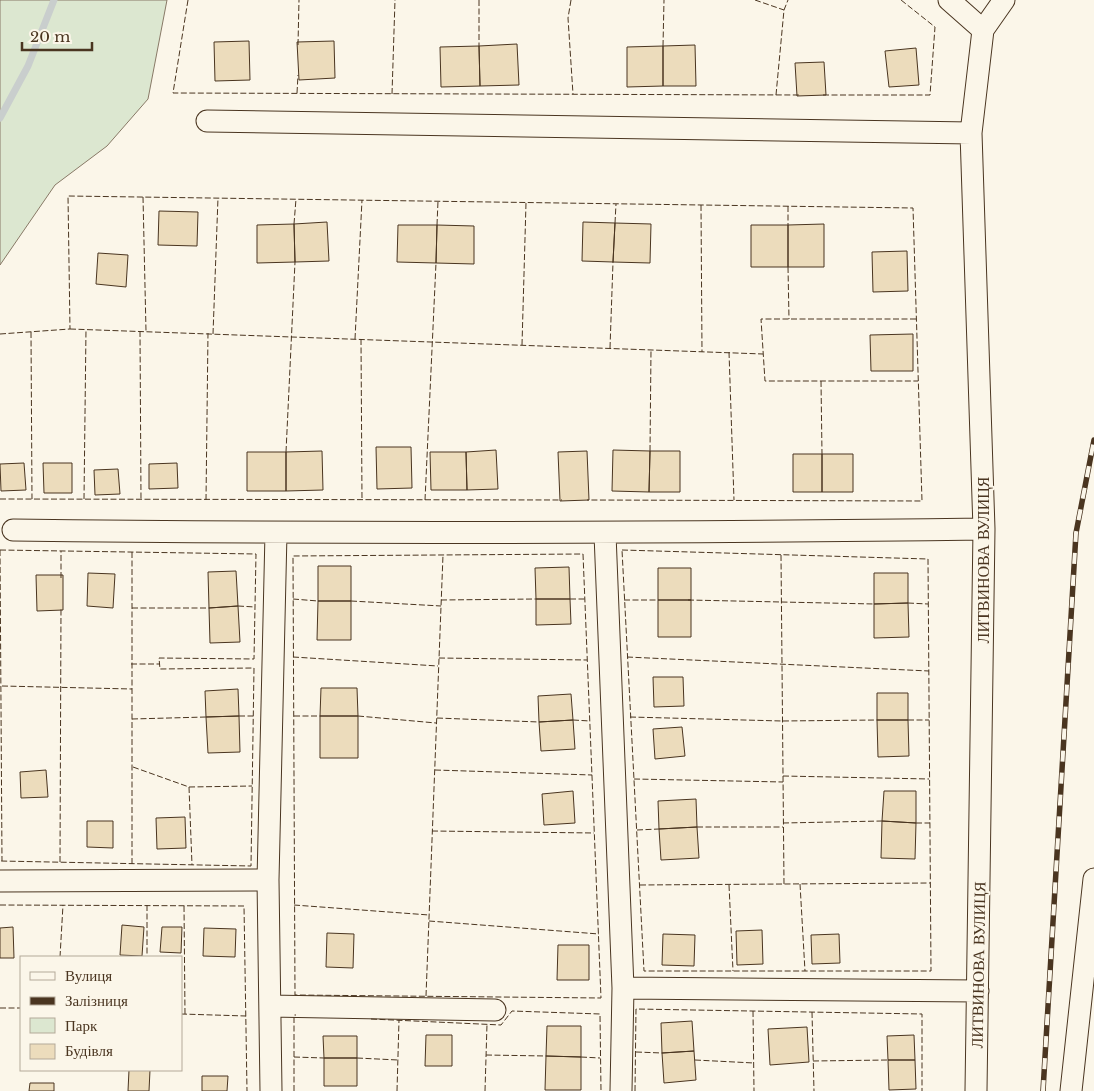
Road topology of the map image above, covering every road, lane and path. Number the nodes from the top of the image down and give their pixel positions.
1 (949, 0) edge
2 (1004, 0) edge
3 (983, 30) junction
4 (208, 121) dead end
5 (971, 133) junction
6 (984, 529) junction
7 (13, 530) dead end
8 (276, 534) junction
9 (605, 534) junction
10 (1094, 878) edge
11 (268, 880) junction
12 (0, 881) edge
13 (1091, 953) edge
14 (623, 988) junction
15 (978, 991) junction
16 (270, 1006) junction
17 (495, 1010) dead end
18 (270, 1091) edge
19 (621, 1091) edge
20 (976, 1091) edge
21 (1071, 1091) edge

1 - 3 street
2 - 3 street
3 - 5 street, ЛИТВИНОВА ВУЛИЦЯ
4 - 5 street
5 - 6 street, ЛИТВИНОВА ВУЛИЦЯ
6 - 9 street
6 - 15 street, ЛИТВИНОВА ВУЛИЦЯ
7 - 8 street
8 - 9 street
8 - 11 street
9 - 14 street
10 - 13 street
11 - 12 street
11 - 16 street
13 - 21 street
14 - 15 street
14 - 19 street
15 - 20 street, ЛИТВИНОВА ВУЛИЦЯ
16 - 17 street
16 - 18 street

